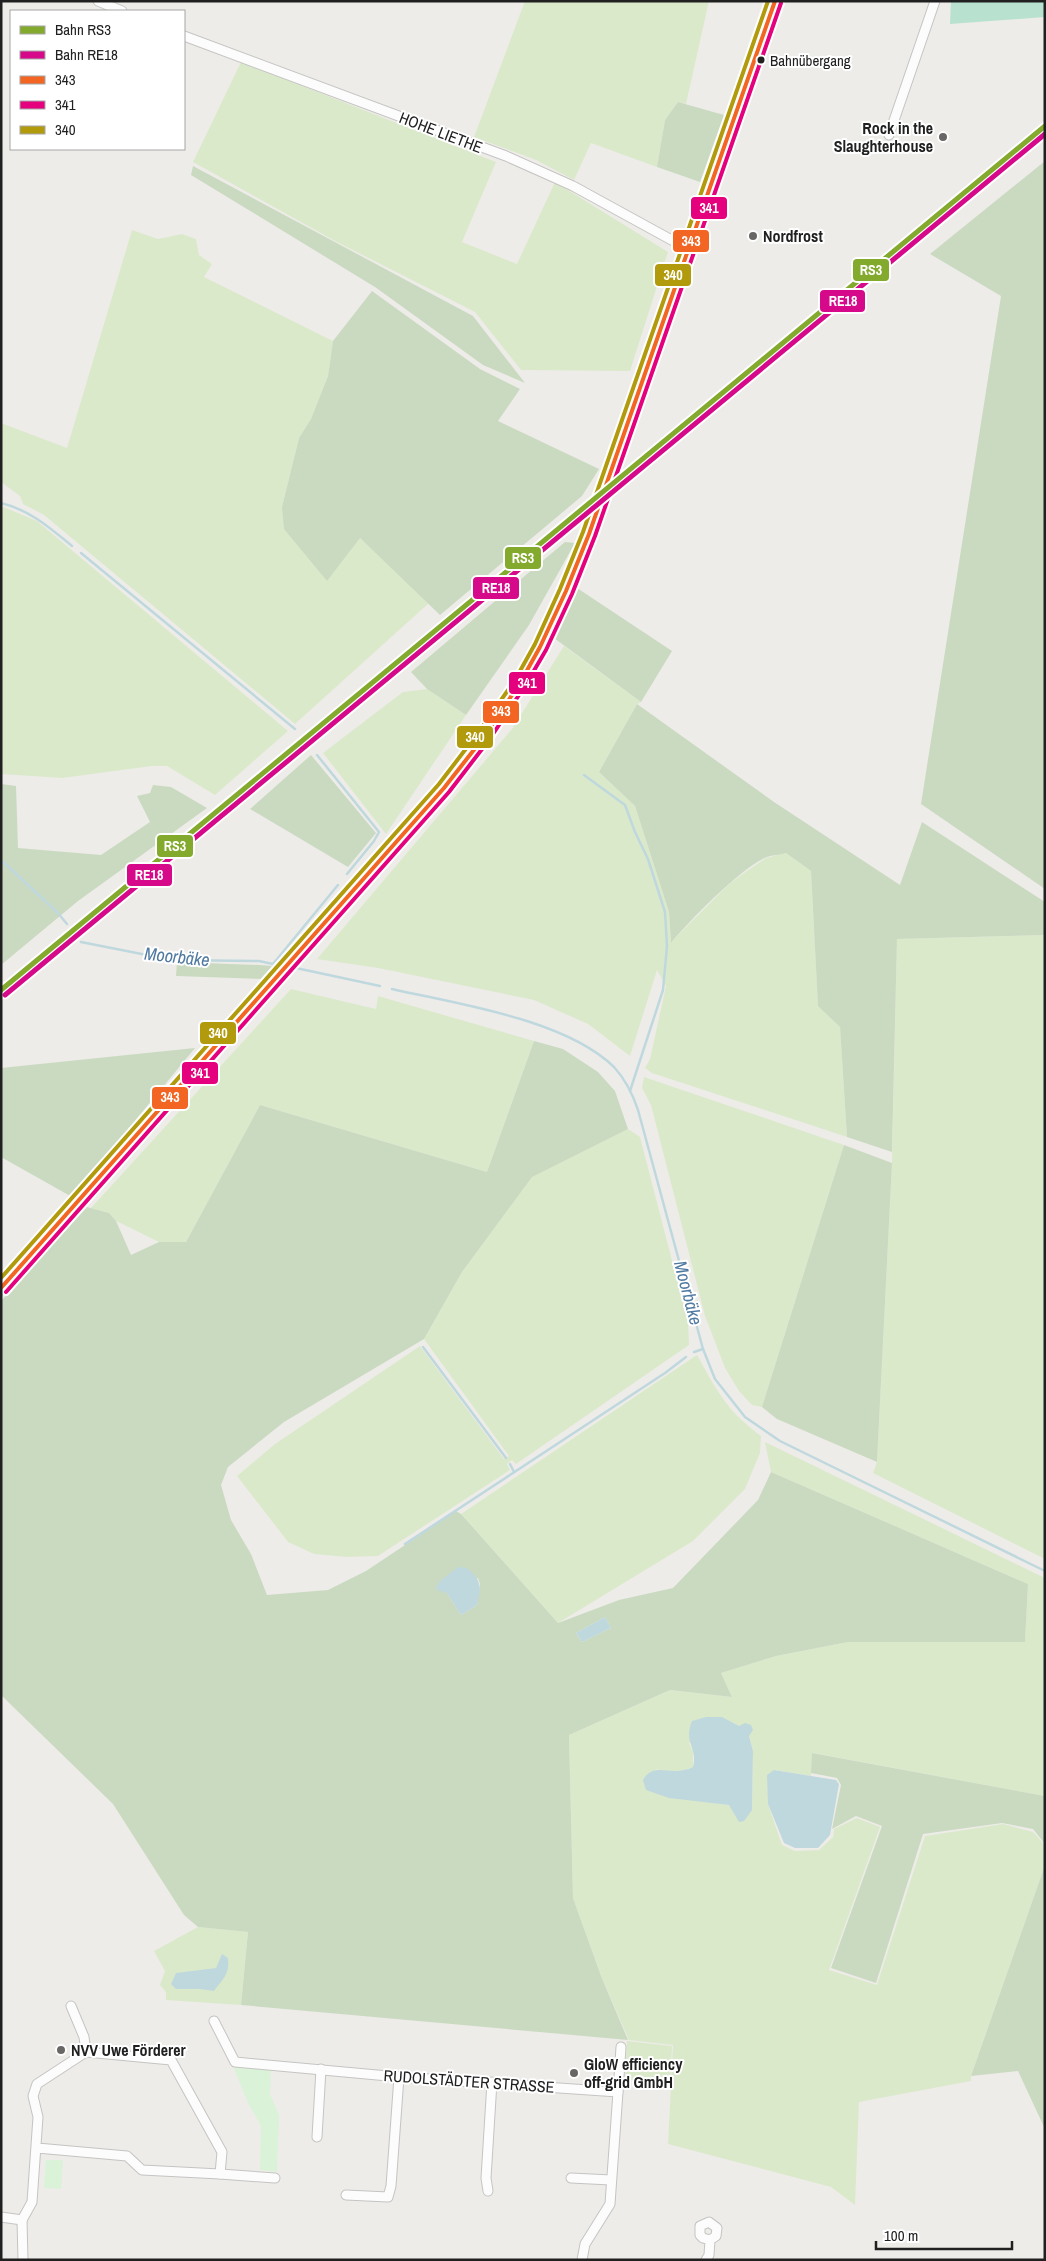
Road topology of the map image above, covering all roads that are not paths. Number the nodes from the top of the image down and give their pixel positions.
1 (98, 1) edge
2 (775, 1) edge
3 (935, 1) edge
4 (120, 10) edge
5 (185, 36) edge
6 (889, 135) dead end
7 (688, 249) junction
8 (1, 1288) edge
9 (71, 2006) dead end
10 (214, 2021) dead end
11 (621, 2047) dead end
12 (86, 2052) junction
13 (321, 2068) junction
14 (399, 2077) junction
15 (492, 2082) junction
16 (618, 2092) junction
17 (317, 2136) dead end
18 (37, 2148) junction
19 (220, 2174) junction
20 (275, 2178) dead end
21 (571, 2178) dead end
22 (611, 2180) junction
23 (488, 2191) dead end
24 (346, 2195) dead end
25 (1, 2217) edge
26 (22, 2220) junction
27 (710, 2240) dead end
28 (23, 2260) edge
29 (582, 2260) edge
30 (706, 2260) edge

1 - 4 street
2 - 7 street
3 - 6 street
5 - 7 street, HOHE LIETHE
7 - 8 street
9 - 12 street
10 - 13 street, RUDOLSTÄDTER STRASSE
11 - 16 street
12 - 18 street
12 - 19 street
13 - 14 street, RUDOLSTÄDTER STRASSE
13 - 17 street
14 - 15 street, RUDOLSTÄDTER STRASSE
14 - 24 street
15 - 16 street, RUDOLSTÄDTER STRASSE
15 - 23 street
16 - 22 street
18 - 19 street
18 - 26 street
19 - 20 street
21 - 22 street
22 - 29 street
25 - 26 street
26 - 28 street
27 - 30 street

